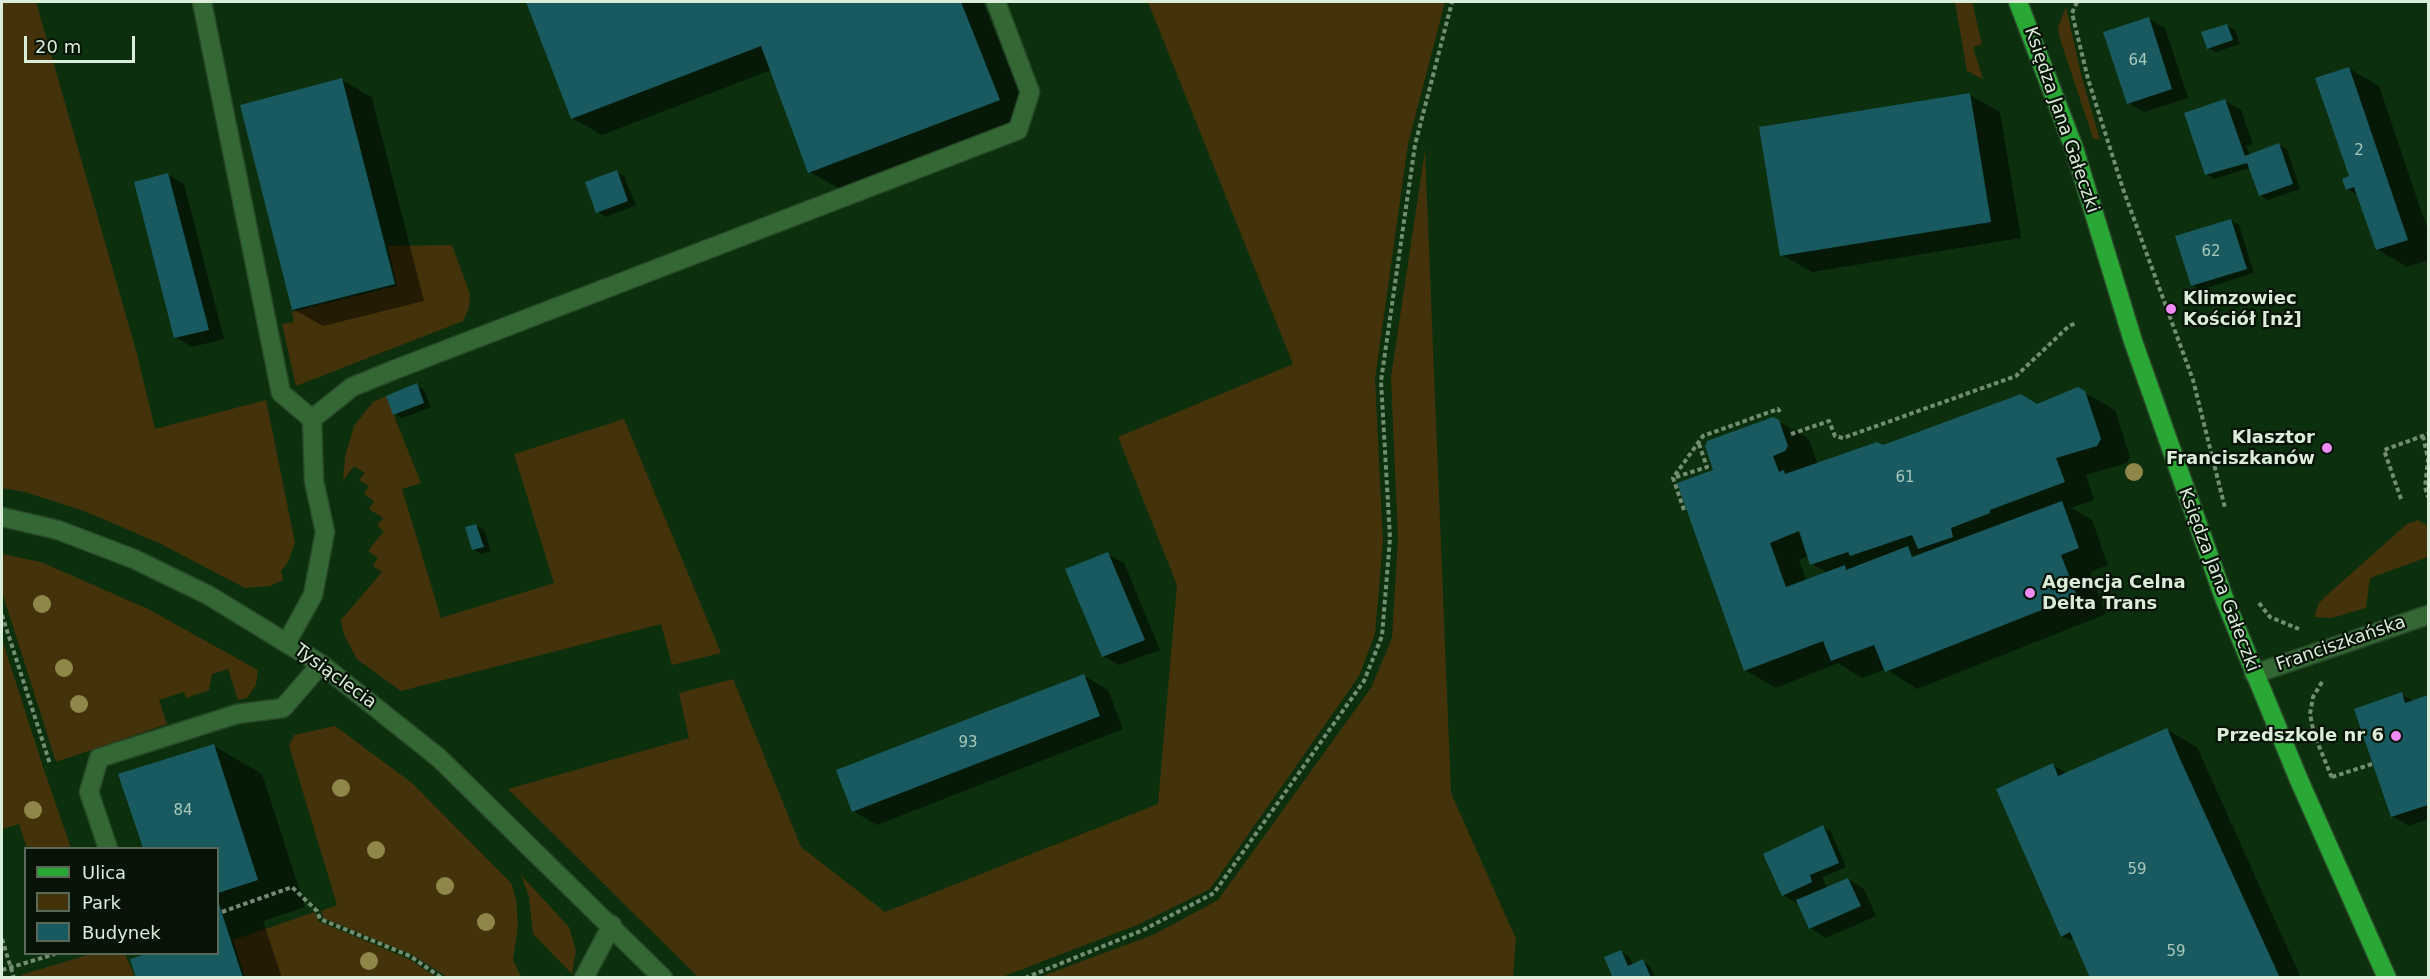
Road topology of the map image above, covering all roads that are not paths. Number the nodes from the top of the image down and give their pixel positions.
1 (202, 2) edge
2 (996, 2) edge
3 (2018, 2) edge
4 (312, 419) junction
5 (2, 517) edge
6 (2428, 615) edge
7 (287, 642) junction
8 (321, 664) junction
9 (2253, 674) junction
10 (107, 847) edge
11 (612, 926) junction
12 (584, 978) edge
13 (663, 978) edge
14 (2387, 978) edge

1 - 4 street
2 - 4 street
3 - 9 main road, Księdza Jana Gałeczki
4 - 7 street
5 - 7 street, Tysiąclecia
6 - 9 street, Franciszkańska
7 - 8 street, Tysiąclecia
8 - 10 street
8 - 11 street, Tysiąclecia
9 - 14 main road, Księdza Jana Gałeczki
11 - 12 street
11 - 13 street, Tysiąclecia

